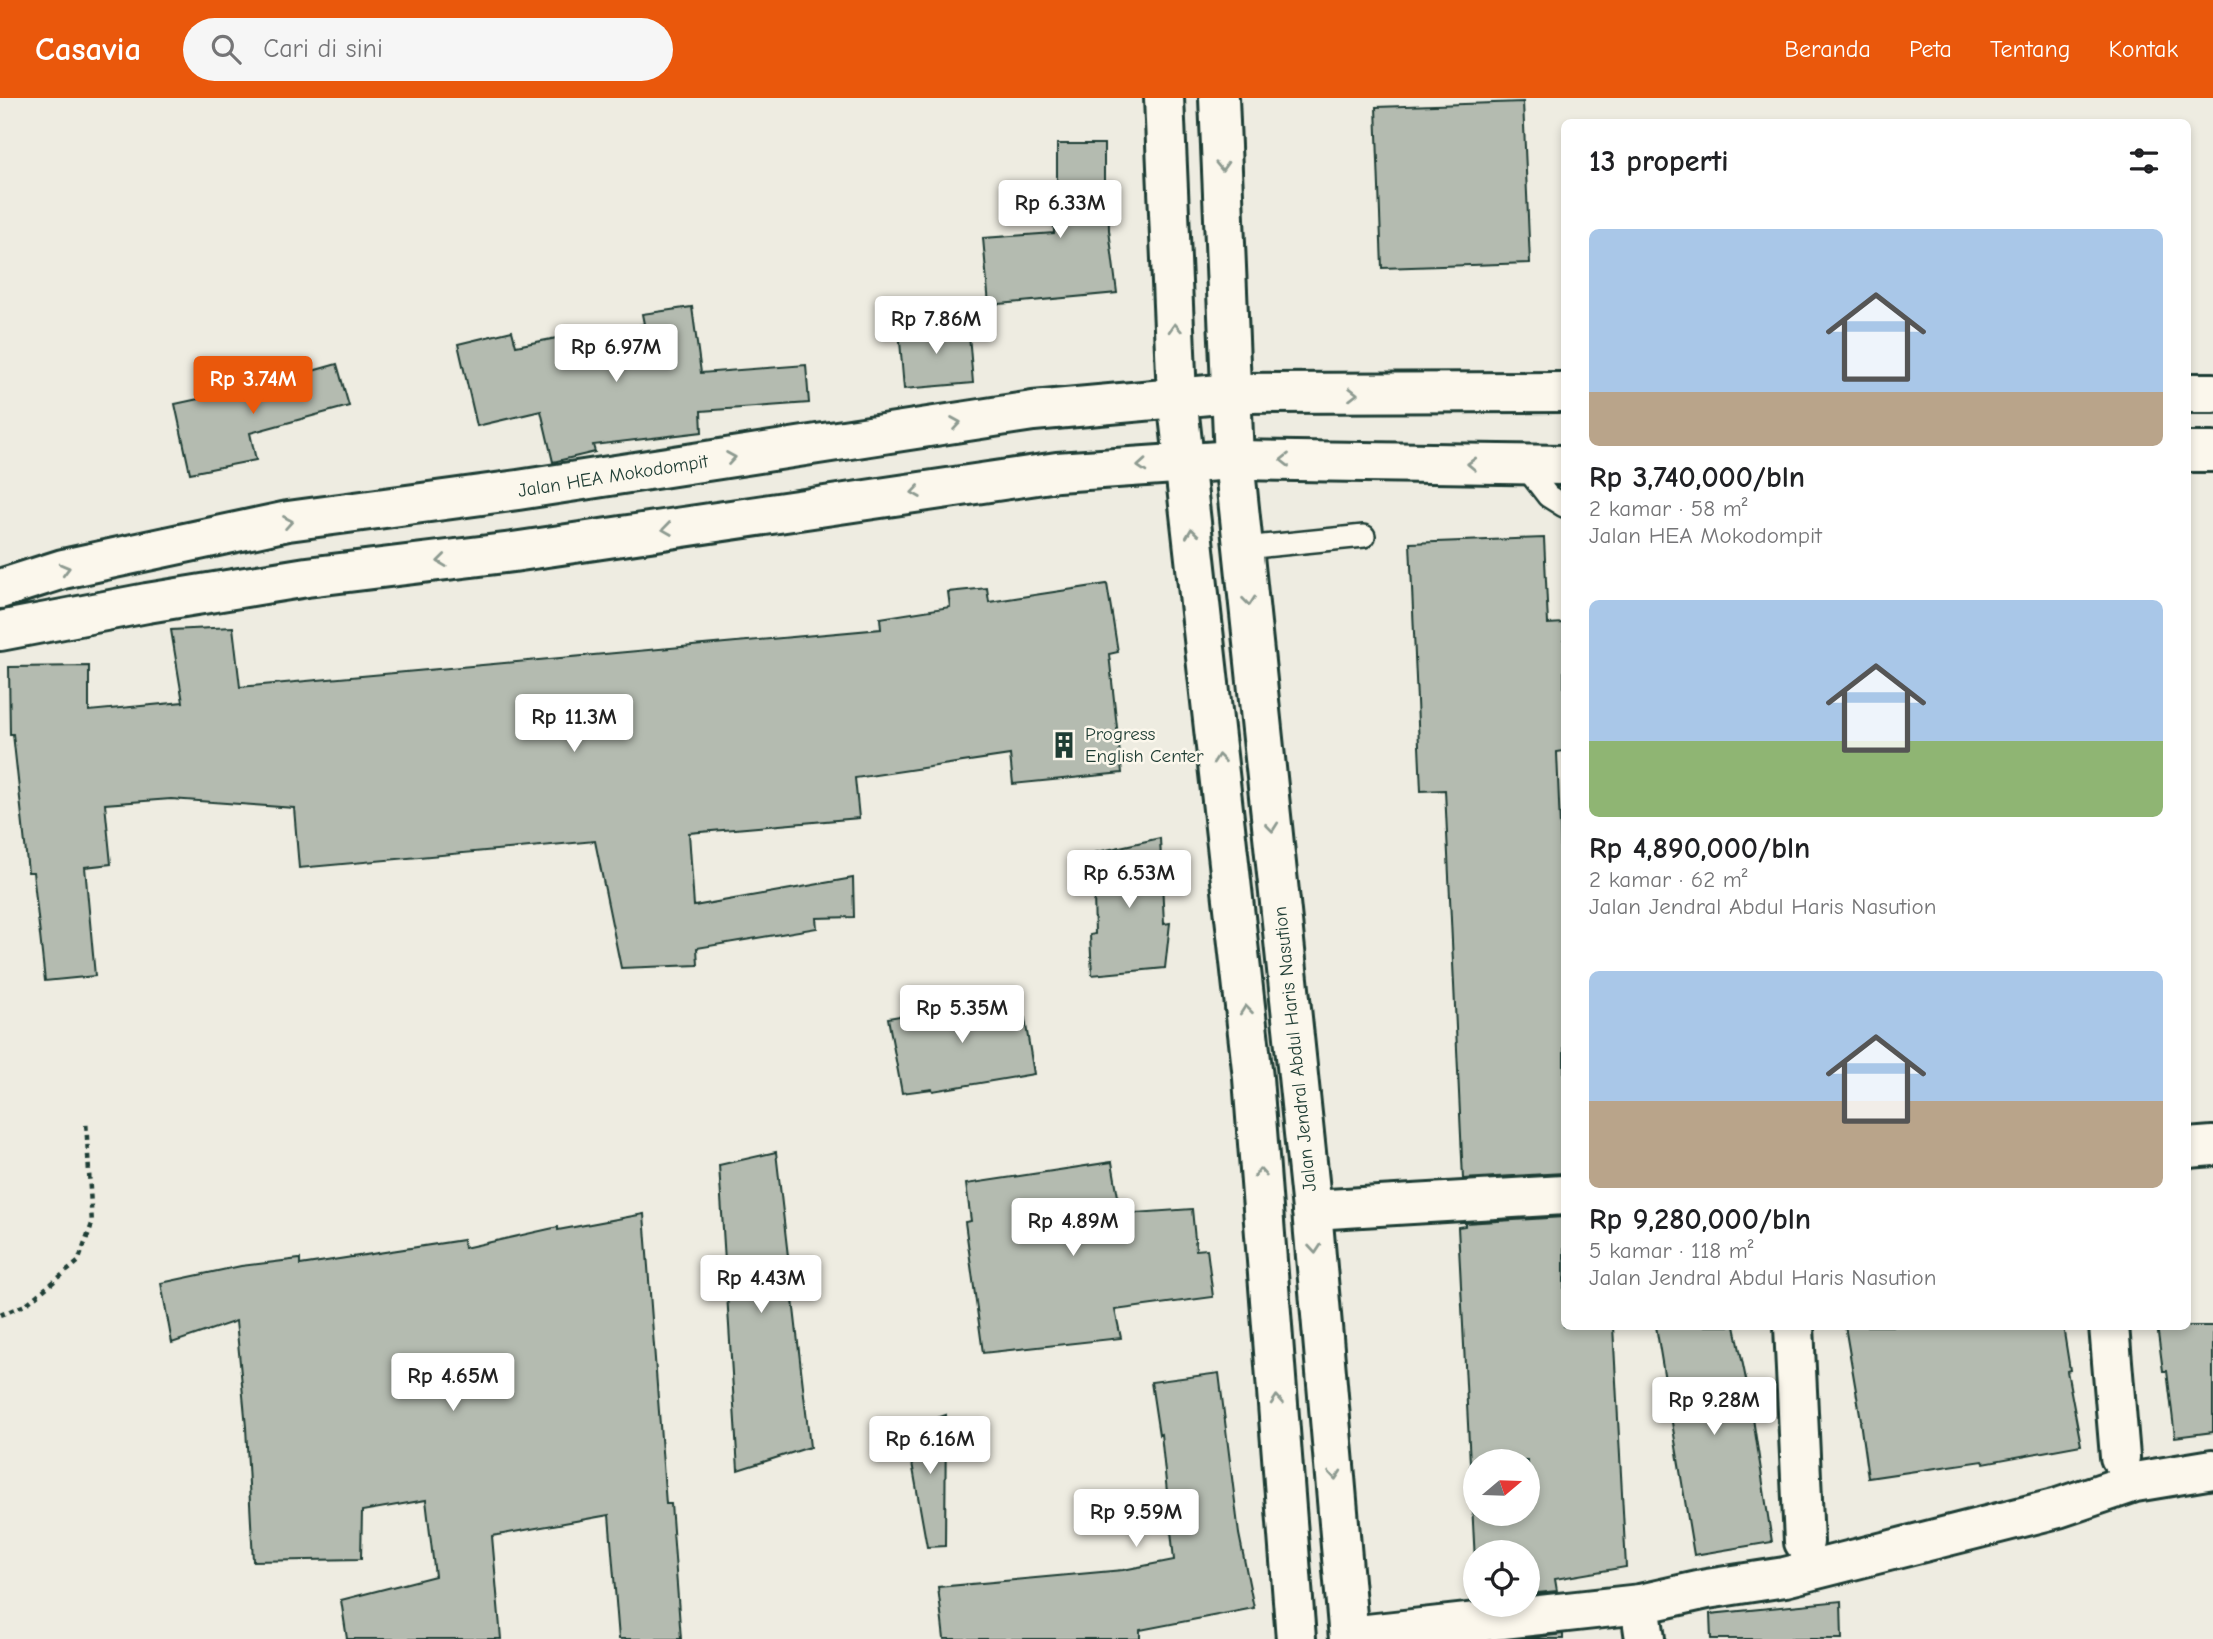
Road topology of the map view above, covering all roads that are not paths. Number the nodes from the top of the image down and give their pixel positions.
1 (1164, 98) edge
2 (1219, 98) edge
3 (1561, 392) edge
4 (1231, 393) junction
5 (2191, 393) edge
6 (2213, 393) edge
7 (1177, 397) junction
8 (2191, 452) edge
9 (2213, 452) edge
10 (1234, 460) junction
11 (1183, 464) junction
12 (1561, 464) edge
13 (1524, 465) junction
14 (1561, 504) edge
15 (1363, 536) dead end
16 (174, 545) junction
17 (1244, 548) junction
18 (0, 589) edge
19 (185, 597) junction
20 (0, 631) edge
21 (2213, 1146) edge
22 (2191, 1148) edge
23 (1561, 1195) edge
24 (1312, 1210) junction
25 (1794, 1330) edge
26 (2109, 1330) edge
27 (2120, 1457) dead end
28 (2213, 1469) edge
29 (1804, 1542) dead end
30 (1341, 1544) junction
31 (1288, 1546) junction
32 (1643, 1622) edge
33 (1349, 1637) edge
34 (1296, 1639) edge

7 -> 1 main road
2 -> 4 main road, Jalan Jendral Abdul Haris Nasution
4 -> 3 main road, Jalan HEA Mokodompit
4 - 7 main road, Jalan HEA Mokodompit
4 - 10 main road, Jalan Jendral Abdul Haris Nasution
5 - 6 main road
7 - 11 main road
16 -> 7 main road, Jalan HEA Mokodompit
8 - 9 main road
10 - 11 main road
13 -> 10 main road
10 - 17 main road, Jalan Jendral Abdul Haris Nasution
11 -> 19 main road
31 -> 11 main road
12 - 13 main road
13 - 14 lane
15 - 17 lane
18 -> 16 main road, Jalan HEA Mokodompit
16 - 19 main road
17 -> 24 main road, Jalan Jendral Abdul Haris Nasution
19 - 20 main road
21 - 22 main road
23 - 24 main road
24 -> 30 main road, Jalan Jendral Abdul Haris Nasution
25 - 29 main road
26 - 27 main road
28 - 32 main road
30 - 31 main road
30 - 33 main road, Jalan Jendral Abdul Haris Nasution
31 - 34 main road
32 - 33 main road

